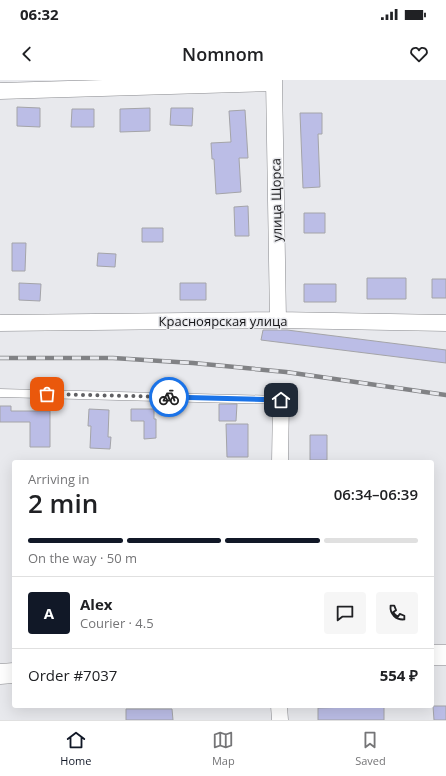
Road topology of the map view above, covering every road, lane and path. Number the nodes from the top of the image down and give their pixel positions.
1 (274, 82) edge
2 (0, 91) edge
3 (278, 320) junction
4 (0, 323) edge
5 (446, 323) edge
6 (0, 393) edge
7 (281, 400) joint
8 (280, 460) edge
9 (434, 655) edge
10 (446, 655) edge
11 (12, 673) edge
12 (0, 674) edge
13 (279, 708) edge
14 (280, 720) edge

1 - 2 street
1 - 3 street, улица Щорса
3 - 4 street, Красноярская улица
3 - 5 street, Красноярская улица
6 - 7 lane
7 - 8 street
9 - 10 street
11 - 12 street
13 - 14 street

